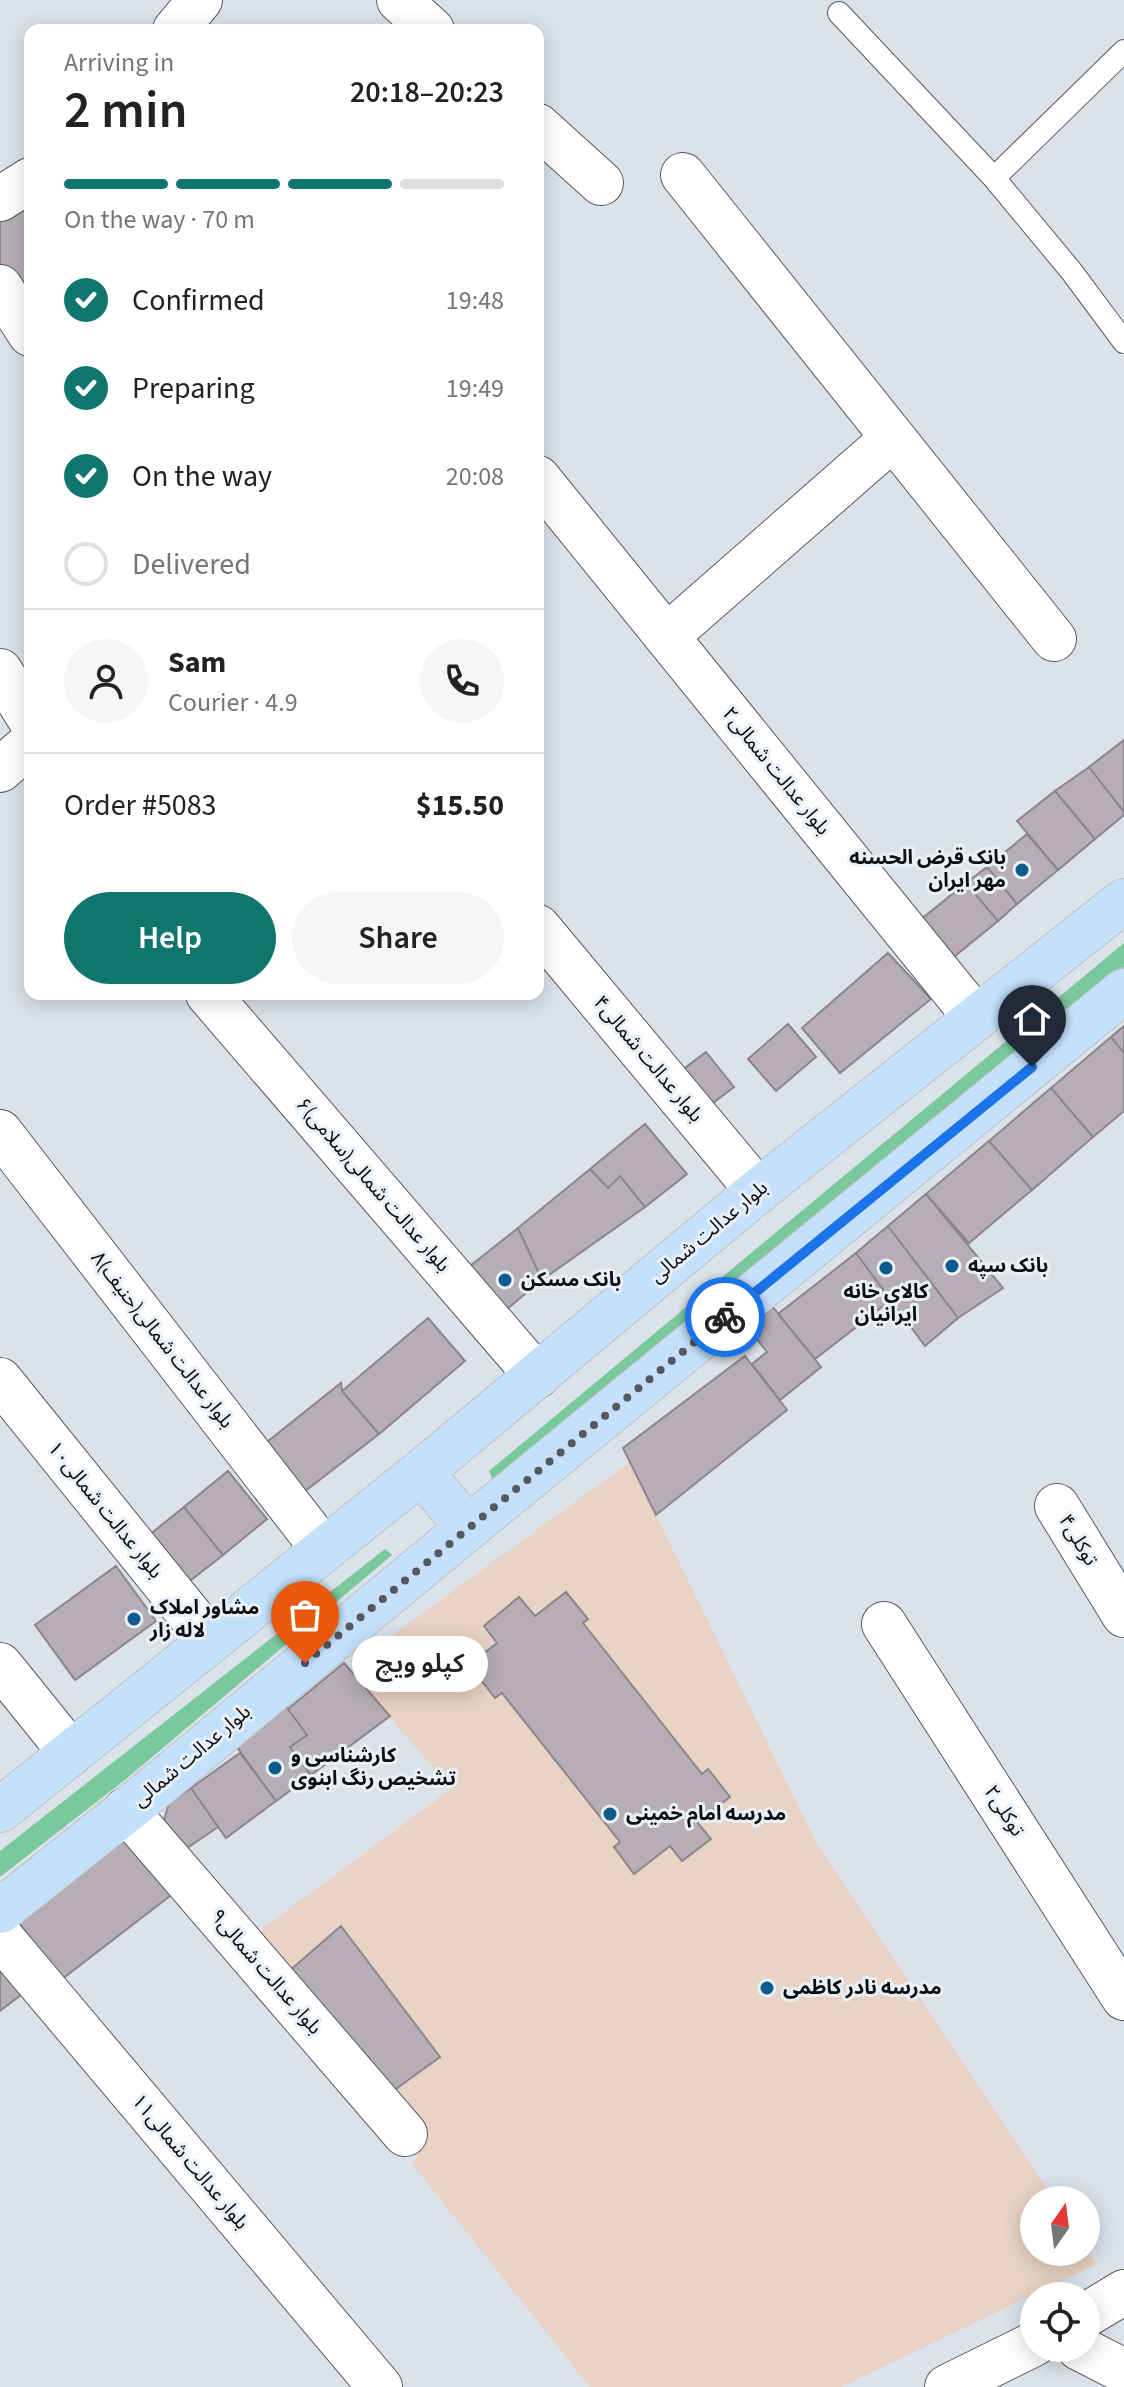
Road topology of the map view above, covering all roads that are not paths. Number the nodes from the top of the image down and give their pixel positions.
1 (200, 0) edge
2 (399, 0) edge
3 (839, 13) dead end
4 (180, 24) edge
5 (425, 24) edge
6 (1124, 51) edge
7 (544, 131) edge
8 (683, 175) dead end
9 (994, 178) junction
10 (601, 183) dead end
11 (24, 184) edge
12 (0, 199) edge
13 (0, 287) edge
14 (24, 325) edge
15 (1124, 342) edge
16 (893, 438) junction
17 (544, 485) edge
18 (667, 636) junction
19 (1054, 639) dead end
20 (0, 671) edge
21 (24, 709) edge
22 (24, 749) edge
23 (0, 770) edge
24 (1124, 901) edge
25 (544, 934) edge
26 (1124, 991) edge
27 (213, 1000) edge
28 (976, 1018) junction
29 (0, 1132) edge
30 (758, 1191) junction
31 (537, 1376) junction
32 (0, 1380) edge
33 (421, 1472) junction
34 (1057, 1506) dead end
35 (468, 1528) junction
36 (323, 1549) junction
37 (1124, 1615) edge
38 (884, 1624) dead end
39 (210, 1640) junction
40 (0, 1665) edge
41 (71, 1753) junction
42 (0, 1810) edge
43 (126, 1810) junction
44 (0, 1911) edge
45 (0, 1936) edge
46 (1124, 1998) edge
47 (405, 2134) dead end
48 (1124, 2292) edge
49 (1100, 2307) edge
50 (1020, 2351) edge
51 (1100, 2359) edge
52 (1124, 2371) edge
53 (380, 2387) edge
54 (947, 2387) edge

1 - 4 street
2 - 5 street
3 - 9 lane
6 - 9 lane
7 - 10 street
8 - 16 street
9 - 15 lane
11 - 12 street
13 - 14 street
16 - 18 street
16 - 19 street
17 - 18 street, بلوار عدالت شمالی۲
18 - 28 street, بلوار عدالت شمالی۲
20 - 21 street
22 - 23 street
24 - 28 main road, بلوار عدالت شمالی
25 - 30 street, بلوار عدالت شمالی۴
26 - 35 main road, بلوار عدالت شمالی
27 - 31 street, ۶بلوار عدالت شمالی(سلامی)
28 - 30 main road, بلوار عدالت شمالی
29 - 36 street, ۸بلوار عدالت شمالی(حنیف)
30 - 31 main road, بلوار عدالت شمالی
31 - 33 main road, بلوار عدالت شمالی
32 - 39 street, بلوار عدالت شمالی۱۰
33 - 35 main road
33 - 36 main road, بلوار عدالت شمالی
34 - 37 street, توکلی۴
35 - 43 main road, بلوار عدالت شمالی
36 - 39 main road, بلوار عدالت شمالی
38 - 46 street, توکلی۲
39 - 41 main road, بلوار عدالت شمالی
40 - 41 street
41 - 42 main road, بلوار عدالت شمالی
43 - 44 main road, بلوار عدالت شمالی
43 - 47 street, بلوار عدالت شمالی۹
45 - 53 street, بلوار عدالت شمالی۱۱
48 - 49 street
50 - 54 street
51 - 52 street

